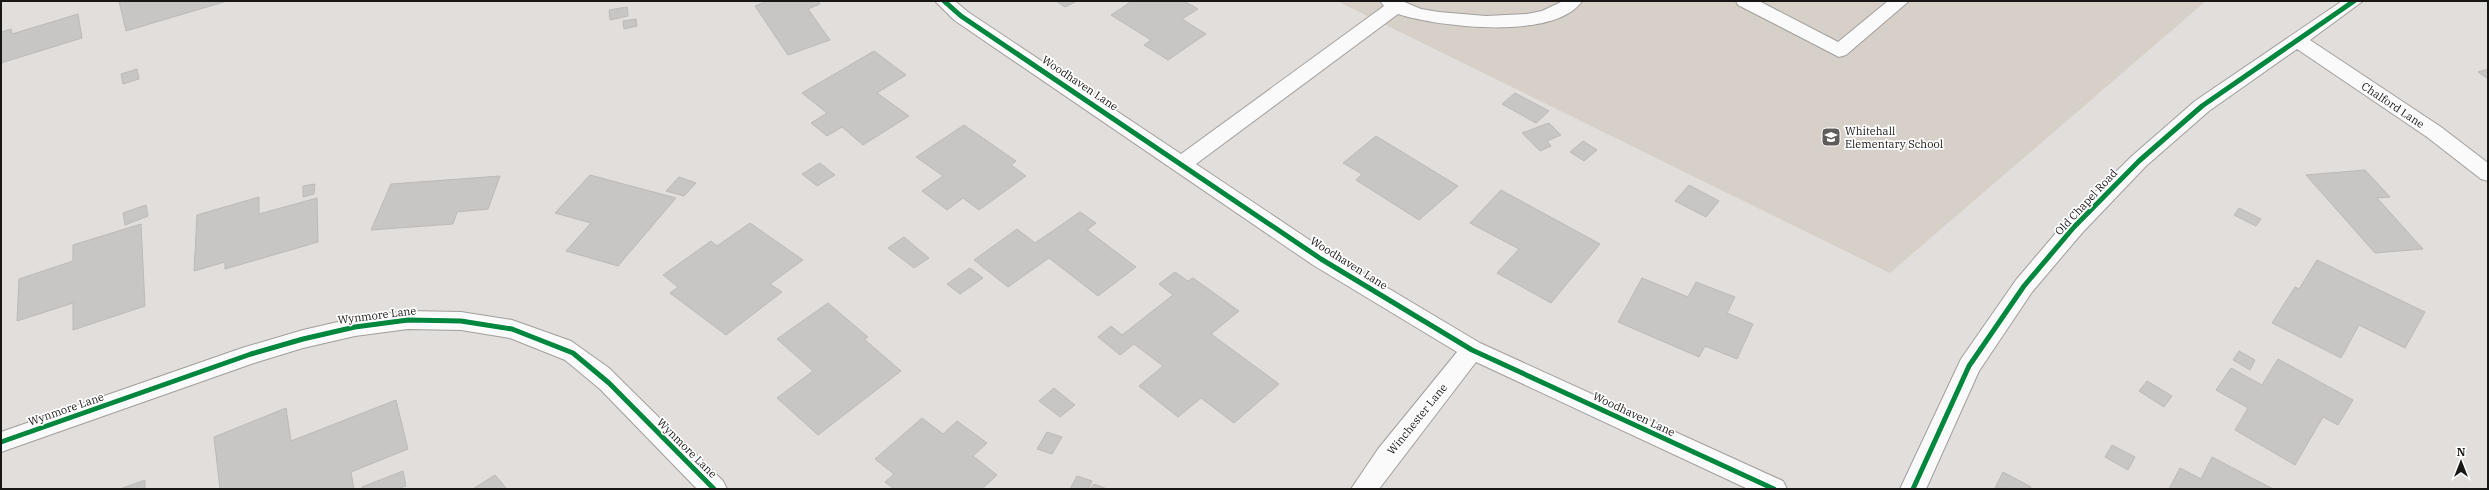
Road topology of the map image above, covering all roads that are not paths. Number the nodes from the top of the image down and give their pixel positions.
1 (944, 1) edge
2 (1573, 1) edge
3 (1745, 1) edge
4 (1900, 1) edge
5 (2354, 1) edge
6 (1392, 4) edge
7 (2296, 40) junction
8 (1181, 165) junction
9 (2488, 174) edge
10 (1472, 350) junction
11 (1, 442) edge
12 (714, 489) edge
13 (1364, 489) edge
14 (1774, 489) edge
15 (1914, 489) edge

1 - 8 street, Woodhaven Lane
2 - 6 street
3 - 4 street
5 - 7 street, Old Chapel Road
6 - 8 street
7 - 9 street, Chalford Lane
7 - 15 street, Old Chapel Road
8 - 10 street, Woodhaven Lane
10 - 13 street, Winchester Lane
10 - 14 street, Woodhaven Lane
11 - 12 street, Wynmore Lane

